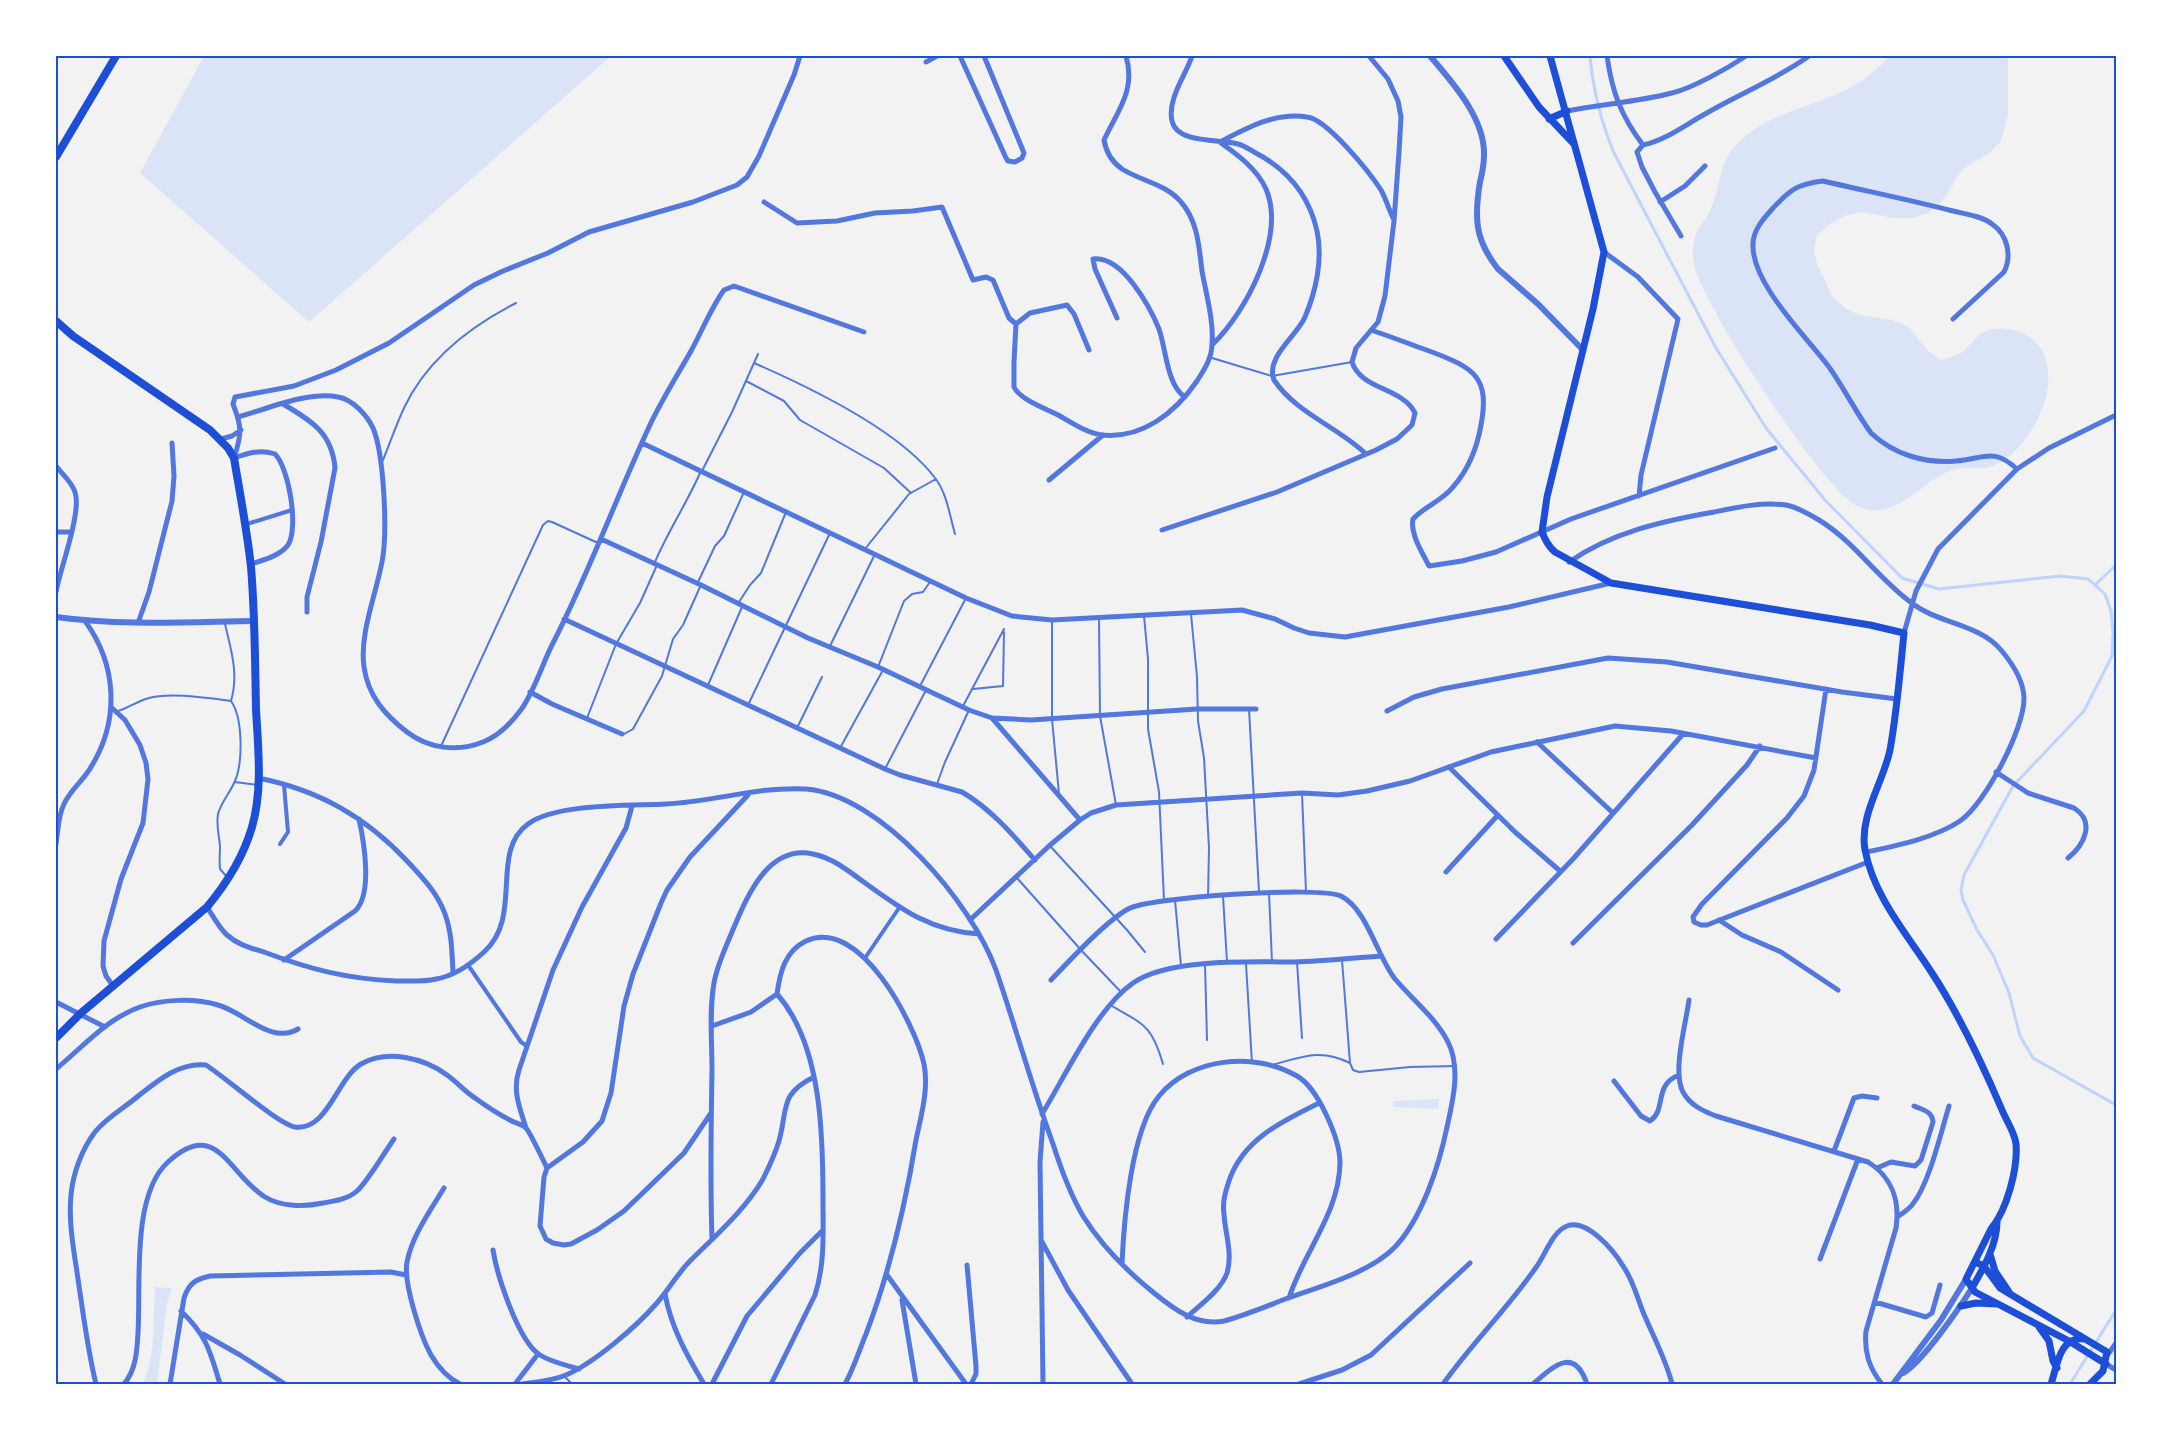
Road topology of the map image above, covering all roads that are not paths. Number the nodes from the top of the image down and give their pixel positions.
1 (116, 56) edge
2 (800, 56) edge
3 (937, 56) edge
4 (960, 56) edge
5 (984, 56) edge
6 (1126, 56) edge
7 (1192, 56) edge
8 (1369, 56) edge
9 (1430, 56) edge
10 (1504, 56) edge
11 (1550, 56) edge
12 (1607, 56) edge
13 (1746, 56) edge
14 (1809, 56) edge
15 (926, 62) dead end
16 (1617, 104) junction
17 (1567, 111) junction
18 (1549, 119) junction
19 (1571, 127) junction
20 (1561, 131) junction
21 (1220, 142) junction
22 (1643, 145) junction
23 (1576, 146) junction
24 (56, 157) edge
25 (1705, 166) dead end
26 (764, 202) dead end
27 (1660, 202) junction
28 (1394, 222) junction
29 (1681, 236) dead end
30 (1604, 252) junction
31 (516, 303) dead end
32 (1117, 318) dead end
33 (1953, 319) dead end
34 (56, 321) edge
35 (1016, 324) junction
36 (1371, 330) junction
37 (864, 332) dead end
38 (1213, 344) junction
39 (1089, 350) dead end
40 (1583, 350) junction
41 (758, 354) dead end
42 (1209, 357) junction
43 (1352, 362) junction
44 (754, 363) junction
45 (1272, 376) junction
46 (746, 381) junction
47 (1185, 397) junction
48 (283, 404) junction
49 (2116, 415) edge
50 (238, 417) junction
51 (241, 430) junction
52 (1103, 435) junction
53 (221, 439) junction
54 (172, 443) dead end
55 (642, 443) junction
56 (1774, 448) dead end
57 (1366, 454) junction
58 (234, 458) junction
59 (380, 465) junction
60 (56, 466) edge
61 (2017, 469) junction
62 (701, 472) junction
63 (936, 479) junction
64 (1049, 480) dead end
65 (744, 492) junction
66 (911, 493) junction
67 (1639, 496) junction
68 (292, 510) junction
69 (786, 512) junction
70 (245, 525) junction
71 (1162, 530) dead end
72 (56, 532) edge
73 (71, 532) junction
74 (1542, 532) junction
75 (830, 533) junction
76 (955, 534) dead end
77 (600, 541) junction
78 (865, 549) junction
79 (875, 554) junction
80 (1569, 562) junction
81 (250, 564) junction
82 (656, 564) junction
83 (932, 580) junction
84 (1611, 583) junction
85 (699, 584) junction
86 (56, 592) edge
87 (966, 598) junction
88 (741, 604) junction
89 (1912, 604) junction
90 (307, 612) dead end
91 (1191, 614) junction
92 (56, 616) edge
93 (1144, 616) junction
94 (1099, 619) junction
95 (564, 620) junction
96 (1052, 620) junction
97 (84, 621) junction
98 (255, 621) junction
99 (224, 622) junction
100 (138, 623) junction
101 (787, 627) junction
102 (1904, 633) junction
103 (616, 644) junction
104 (830, 647) junction
105 (666, 667) junction
106 (881, 668) junction
107 (822, 677) dead end
108 (708, 686) junction
109 (920, 686) junction
110 (973, 689) junction
111 (1826, 689) junction
112 (926, 690) junction
113 (530, 692) junction
114 (1897, 699) junction
115 (231, 701) junction
116 (748, 706) junction
117 (111, 707) junction
118 (962, 707) junction
119 (1197, 709) junction
120 (1249, 709) junction
121 (1256, 709) dead end
122 (969, 710) junction
123 (118, 711) junction
124 (1387, 711) dead end
125 (1148, 714) junction
126 (1100, 716) junction
127 (587, 718) junction
128 (992, 718) junction
129 (1052, 719) junction
130 (797, 729) junction
131 (621, 734) joint
132 (1683, 734) junction
133 (1537, 742) junction
134 (1760, 746) junction
135 (441, 747) junction
136 (840, 747) junction
137 (1816, 758) junction
138 (1449, 767) junction
139 (885, 769) junction
140 (1996, 772) junction
141 (235, 782) junction
142 (258, 782) junction
143 (937, 784) junction
144 (284, 785) junction
145 (1302, 793) junction
146 (749, 794) junction
147 (1059, 796) junction
148 (1253, 796) junction
149 (1206, 799) junction
150 (1159, 802) junction
151 (1116, 805) junction
152 (632, 806) junction
153 (1613, 813) junction
154 (1498, 815) junction
155 (358, 818) junction
156 (1080, 820) junction
157 (56, 844) edge
158 (280, 844) dead end
159 (1049, 846) junction
160 (1866, 852) junction
161 (2068, 858) dead end
162 (1035, 860) junction
163 (1868, 862) junction
164 (1560, 871) junction
165 (1446, 872) dead end
166 (1016, 877) junction
167 (230, 878) junction
168 (1306, 892) junction
169 (1269, 893) junction
170 (1258, 894) junction
171 (1222, 896) junction
172 (1208, 897) junction
173 (1164, 900) junction
174 (1175, 900) junction
175 (207, 906) junction
176 (899, 908) junction
177 (1116, 917) junction
178 (970, 920) junction
179 (1719, 920) junction
180 (979, 934) junction
181 (1496, 939) dead end
182 (1573, 943) dead end
183 (1081, 950) junction
184 (1145, 952) dead end
185 (1381, 956) junction
186 (865, 958) junction
187 (1342, 958) junction
188 (284, 960) junction
189 (1272, 962) junction
190 (1297, 962) junction
191 (1246, 963) junction
192 (468, 964) junction
193 (1205, 964) junction
194 (1227, 964) junction
195 (1181, 967) junction
196 (453, 973) junction
197 (1051, 980) dead end
198 (114, 987) junction
199 (1838, 990) dead end
200 (1122, 993) junction
201 (777, 994) junction
202 (1689, 1000) dead end
203 (56, 1002) edge
204 (1111, 1005) junction
205 (81, 1013) junction
206 (712, 1026) junction
207 (105, 1027) junction
208 (298, 1029) dead end
209 (56, 1038) edge
210 (1302, 1038) dead end
211 (1206, 1040) dead end
212 (528, 1046) junction
213 (1252, 1063) junction
214 (1350, 1063) junction
215 (1163, 1064) dead end
216 (1269, 1065) junction
217 (1455, 1066) junction
218 (56, 1069) edge
219 (1679, 1075) junction
220 (814, 1077) junction
221 (1614, 1081) dead end
222 (1877, 1098) dead end
223 (1319, 1103) junction
224 (1914, 1106) dead end
225 (1949, 1106) dead end
226 (711, 1113) junction
227 (1043, 1117) junction
228 (526, 1128) junction
229 (394, 1139) dead end
230 (1834, 1151) junction
231 (1858, 1159) junction
232 (547, 1168) junction
233 (1877, 1168) junction
234 (444, 1188) dead end
235 (1898, 1217) junction
236 (1997, 1222) junction
237 (823, 1230) junction
238 (1040, 1238) junction
239 (712, 1239) junction
240 (493, 1250) dead end
241 (1989, 1253) junction
242 (1820, 1259) dead end
243 (1975, 1262) junction
244 (1122, 1263) junction
245 (1470, 1263) dead end
246 (967, 1266) dead end
247 (1984, 1266) junction
248 (406, 1275) junction
249 (887, 1275) junction
250 (1966, 1280) junction
251 (1940, 1285) dead end
252 (1972, 1288) junction
253 (665, 1294) junction
254 (2010, 1294) junction
255 (1289, 1298) junction
256 (902, 1299) junction
257 (1875, 1302) junction
258 (2002, 1304) junction
259 (1961, 1306) junction
260 (181, 1311) junction
261 (1187, 1317) junction
262 (2033, 1322) junction
263 (203, 1334) junction
264 (2069, 1341) junction
265 (2088, 1341) junction
266 (2116, 1343) edge
267 (2107, 1352) junction
268 (538, 1354) junction
269 (2116, 1358) edge
270 (2106, 1364) junction
271 (2057, 1368) junction
272 (579, 1369) junction
273 (2116, 1370) edge
274 (1903, 1373) junction
275 (564, 1376) junction
276 (96, 1384) edge
277 (124, 1384) edge
278 (170, 1384) edge
279 (220, 1384) edge
280 (285, 1384) edge
281 (460, 1384) edge
282 (515, 1384) edge
283 (522, 1384) edge
284 (572, 1384) edge
285 (704, 1384) edge
286 (712, 1384) edge
287 (771, 1384) edge
288 (845, 1384) edge
289 (916, 1384) edge
290 (966, 1384) edge
291 (971, 1384) edge
292 (1043, 1384) edge
293 (1132, 1384) edge
294 (1299, 1384) edge
295 (1443, 1384) edge
296 (1533, 1384) edge
297 (1587, 1384) edge
298 (1672, 1384) edge
299 (1881, 1384) edge
300 (1893, 1384) edge
301 (2050, 1384) edge
302 (2090, 1384) edge

1 - 24 main road
2 - 50 street
3 - 15 street
4 - 5 street
6 - 38 street
7 - 21 street
8 - 28 street
9 - 40 street
10 - 18 main road
11 - 17 main road
12 - 16 street
13 - 16 street
14 - 22 street
16 - 17 street
16 - 22 street
17 - 18 main road
17 - 19 main road
18 - 20 main road
19 - 20 main road
19 - 23 main road
20 - 23 main road
21 - 28 street
21 - 38 street
21 - 45 street
22 - 27 street
23 - 30 main road
25 - 27 street
26 - 35 street
27 - 29 street
28 - 36 street
30 - 40 main road
30 - 67 street
31 - 59 lane
32 - 47 street
33 - 61 street
34 - 53 main road
35 - 39 street
35 - 52 street
36 - 43 street
36 - 74 street
37 - 55 street
38 - 42 street
40 - 74 main road
41 - 44 lane
42 - 45 lane
42 - 47 street
43 - 45 lane
43 - 57 street
44 - 46 lane
44 - 63 lane
45 - 57 street
46 - 62 lane
46 - 66 lane
47 - 52 street
48 - 50 street
48 - 59 street
48 - 90 street
49 - 61 street
50 - 51 street
51 - 53 street
51 - 58 street
52 - 64 street
53 - 58 main road
54 - 100 street
55 - 62 street
55 - 77 street
56 - 67 street
57 - 71 street
58 - 68 street
58 - 70 main road
59 - 135 street
60 - 73 street
61 - 89 street
62 - 65 street
62 - 82 lane
63 - 66 lane
63 - 76 lane
65 - 69 street
65 - 85 lane
66 - 78 lane
67 - 74 street
68 - 70 street
68 - 81 street
69 - 75 street
69 - 88 lane
70 - 81 main road
72 - 73 street
73 - 86 street
74 - 80 main road
75 - 78 street
75 - 101 lane
77 - 82 street
77 - 95 street
77 - 135 lane
78 - 79 street
79 - 83 street
79 - 104 lane
80 - 84 main road
80 - 89 street
81 - 98 main road
82 - 85 street
82 - 103 lane
83 - 87 street
83 - 106 lane
84 - 91 street
84 - 102 main road
85 - 88 street
85 - 105 lane
87 - 96 street
87 - 109 lane
88 - 101 street
88 - 108 lane
89 - 102 street
89 - 140 street
91 - 93 street
91 - 119 lane
92 - 97 street
93 - 94 street
93 - 125 lane
94 - 96 street
94 - 126 lane
95 - 103 street
95 - 113 street
96 - 129 lane
97 - 100 street
97 - 117 street
98 - 99 street
98 - 142 main road
99 - 100 street
99 - 115 lane
101 - 104 street
101 - 116 lane
102 - 114 main road
103 - 105 street
103 - 127 lane
104 - 106 street
105 - 108 street
105 - 131 lane
106 - 109 street
106 - 136 lane
107 - 130 lane
108 - 116 street
109 - 112 street
110 - 110 lane
110 - 118 lane
111 - 114 street
111 - 124 street
111 - 137 street
112 - 118 street
112 - 139 lane
113 - 127 street
113 - 135 street
114 - 160 main road
115 - 123 lane
115 - 141 lane
116 - 130 street
117 - 123 street
117 - 157 street
118 - 122 street
119 - 120 street
119 - 125 street
119 - 149 lane
120 - 121 street
120 - 148 lane
122 - 128 street
122 - 143 lane
123 - 198 street
125 - 126 street
125 - 150 lane
126 - 129 street
126 - 151 lane
127 - 131 street
128 - 129 street
128 - 147 street
129 - 147 lane
130 - 136 street
132 - 133 street
132 - 134 street
132 - 153 street
133 - 138 street
133 - 153 street
134 - 137 street
134 - 182 street
136 - 139 street
137 - 179 street
138 - 145 street
138 - 154 street
139 - 143 street
140 - 160 street
140 - 161 street
141 - 142 lane
141 - 167 lane
142 - 144 street
142 - 167 main road
143 - 162 street
144 - 155 street
144 - 158 street
145 - 148 street
145 - 168 lane
146 - 152 street
146 - 178 street
146 - 232 street
147 - 156 street
148 - 149 street
148 - 170 lane
149 - 150 street
149 - 172 lane
150 - 151 street
150 - 173 lane
151 - 156 street
152 - 192 street
152 - 212 street
153 - 164 street
154 - 164 street
154 - 165 street
155 - 188 street
155 - 196 street
156 - 159 street
159 - 162 street
159 - 177 lane
160 - 163 main road
162 - 166 street
163 - 179 street
163 - 236 main road
164 - 181 street
166 - 178 street
166 - 183 lane
167 - 175 main road
168 - 169 street
168 - 185 street
169 - 170 street
169 - 189 lane
170 - 171 street
171 - 172 street
171 - 194 lane
172 - 174 street
173 - 174 street
173 - 177 street
174 - 195 lane
175 - 188 street
175 - 198 main road
176 - 180 street
176 - 186 street
176 - 206 street
177 - 183 street
177 - 184 lane
178 - 180 street
179 - 199 street
180 - 227 street
183 - 197 street
183 - 200 lane
185 - 187 street
185 - 217 street
186 - 201 street
186 - 249 street
187 - 190 street
187 - 214 lane
188 - 196 street
189 - 190 street
189 - 191 street
190 - 210 lane
191 - 194 street
191 - 213 lane
192 - 196 street
192 - 212 street
193 - 194 street
193 - 195 street
193 - 211 lane
195 - 200 street
198 - 205 main road
200 - 204 street
201 - 206 street
201 - 220 street
202 - 219 street
203 - 205 street
204 - 215 lane
204 - 227 street
205 - 207 street
205 - 209 main road
206 - 226 street
207 - 208 street
207 - 218 street
212 - 228 street
213 - 216 street
213 - 244 street
214 - 216 lane
214 - 217 lane
216 - 223 street
217 - 255 street
219 - 221 street
219 - 230 street
220 - 237 street
220 - 239 street
222 - 230 street
223 - 255 street
223 - 261 street
224 - 233 street
225 - 235 street
226 - 232 street
226 - 239 street
227 - 238 street
227 - 244 street
228 - 232 street
228 - 276 street
229 - 277 street
230 - 231 street
231 - 233 street
231 - 242 street
233 - 235 street
234 - 248 street
235 - 257 street
236 - 241 main road
236 - 243 main road
237 - 286 street
237 - 287 street
238 - 292 street
238 - 293 street
239 - 253 street
240 - 268 street
241 - 247 main road
241 - 254 main road
243 - 247 main road
243 - 250 main road
244 - 261 street
245 - 294 street
246 - 291 street
247 - 252 main road
247 - 254 main road
248 - 260 street
248 - 281 street
249 - 256 street
249 - 288 street
250 - 252 main road
250 - 274 street
251 - 257 street
252 - 258 main road
252 - 259 street
253 - 272 street
253 - 285 street
254 - 265 main road
255 - 261 street
256 - 289 street
256 - 290 street
257 - 299 street
258 - 259 main road
258 - 262 main road
259 - 274 street
260 - 263 street
260 - 278 street
262 - 264 main road
262 - 271 main road
263 - 279 street
263 - 280 street
264 - 265 main road
264 - 270 main road
264 - 271 main road
265 - 267 main road
266 - 267 street
267 - 269 street
267 - 270 main road
268 - 272 street
268 - 282 street
270 - 273 street
270 - 302 main road
271 - 301 main road
272 - 275 street
274 - 300 street
275 - 283 street
275 - 284 lane
295 - 298 street
296 - 297 street

